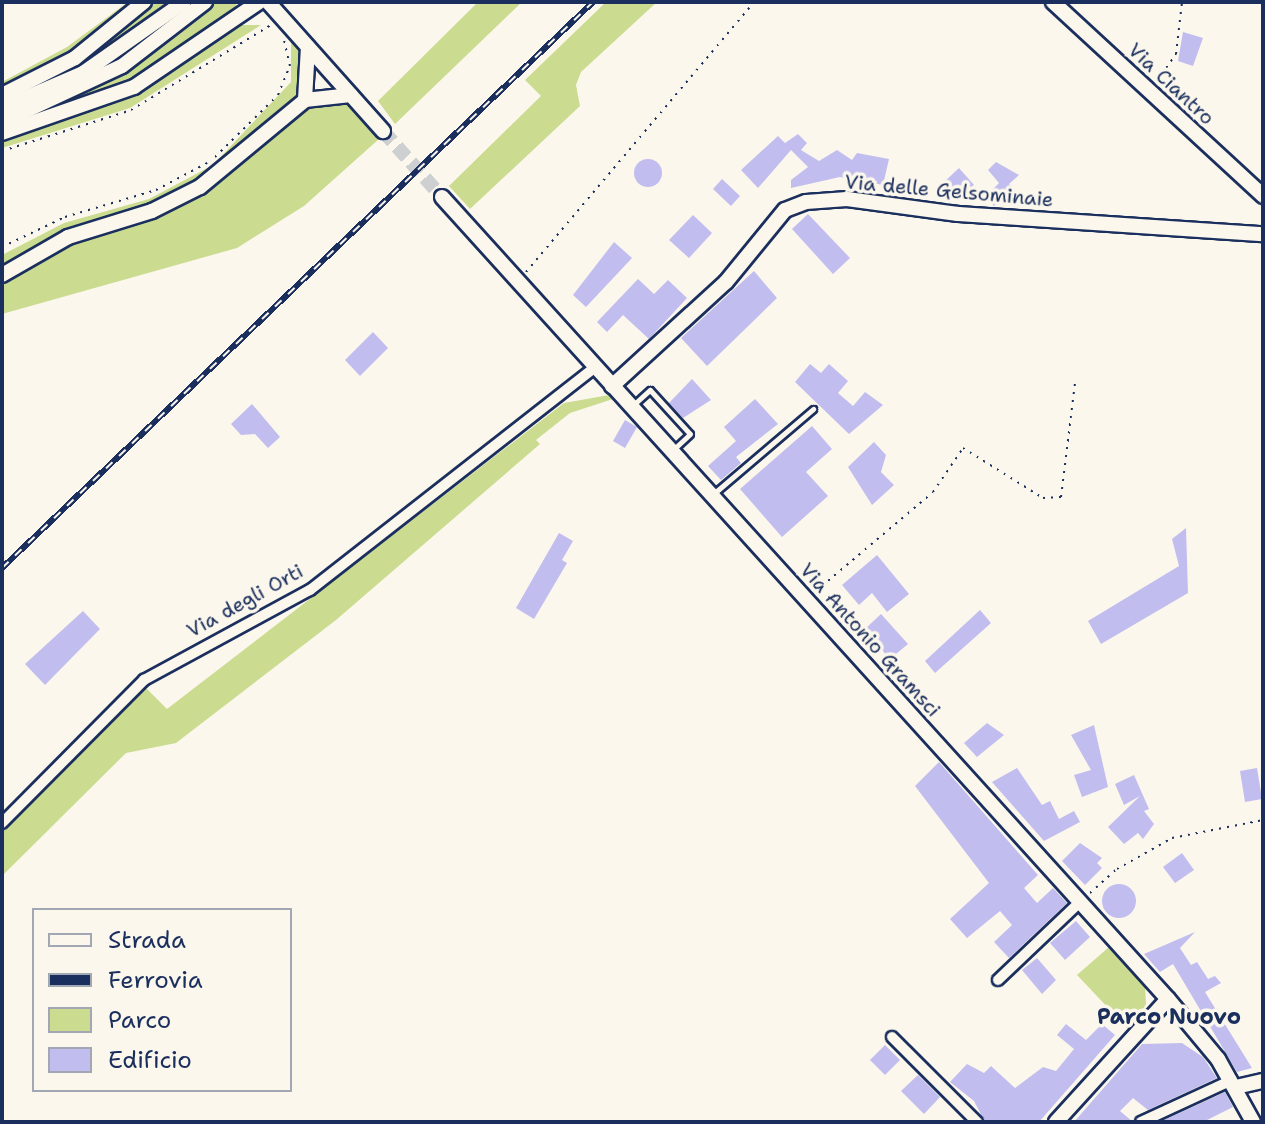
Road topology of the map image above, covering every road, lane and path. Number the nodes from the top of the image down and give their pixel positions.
1 (144, 2) edge
2 (184, 2) edge
3 (205, 2) edge
4 (259, 2) edge
5 (268, 2) edge
6 (754, 2) edge
7 (1053, 2) edge
8 (1182, 2) edge
9 (286, 22) junction
10 (308, 47) junction
11 (330, 71) junction
12 (310, 75) junction
13 (1150, 92) junction
14 (328, 93) junction
15 (2, 95) edge
16 (351, 95) junction
17 (305, 100) junction
18 (2, 108) edge
19 (2, 122) edge
20 (383, 131) tunnel mouth
21 (2, 133) edge
22 (1263, 196) edge
23 (442, 197) tunnel mouth
24 (1263, 234) edge
25 (2, 247) edge
26 (2, 275) edge
27 (517, 282) junction
28 (595, 367) junction
29 (1075, 383) dead end
30 (612, 386) junction
31 (631, 407) junction
32 (813, 409) dead end
33 (671, 451) junction
34 (712, 496) junction
35 (806, 600) junction
36 (1263, 820) edge
37 (2, 823) edge
38 (1080, 902) junction
39 (998, 980) dead end
40 (1168, 999) junction
41 (892, 1037) dead end
42 (1263, 1081) edge
43 (1234, 1084) junction
44 (977, 1122) edge
45 (1056, 1122) edge
46 (1141, 1122) edge
47 (1253, 1122) edge

1 - 15 main road
2 - 18 main road
3 - 19 main road
4 - 21 main road
5 - 9 main road
6 - 27 path
7 - 13 main road, Via Ciantro
8 - 13 path
9 - 10 main road
9 - 25 path
10 - 11 main road
10 - 12 main road
11 - 12 main road
11 - 14 main road
11 - 16 main road
12 - 17 main road
13 - 22 main road, Via Ciantro
14 - 16 main road
14 - 17 main road
16 - 20 main road
17 - 26 main road
23 - 27 main road, Via Antonio Gramsci
24 - 30 main road, Via delle Gelsominaie
27 - 28 main road, Via Antonio Gramsci
28 - 30 main road, Via Antonio Gramsci
28 - 37 street, Via degli Orti
29 - 35 path
30 - 31 main road, Via Antonio Gramsci
31 - 33 main road, Via Antonio Gramsci
31 - 33 lane
32 - 34 lane
33 - 34 main road, Via Antonio Gramsci
34 - 35 main road, Via Antonio Gramsci
35 - 38 main road, Via Antonio Gramsci
36 - 38 path
38 - 39 street
38 - 40 main road, Via Antonio Gramsci
40 - 43 main road, Via Antonio Gramsci
40 - 45 main road
41 - 44 street
42 - 43 main road
43 - 46 street
43 - 47 main road, Via Antonio Gramsci

